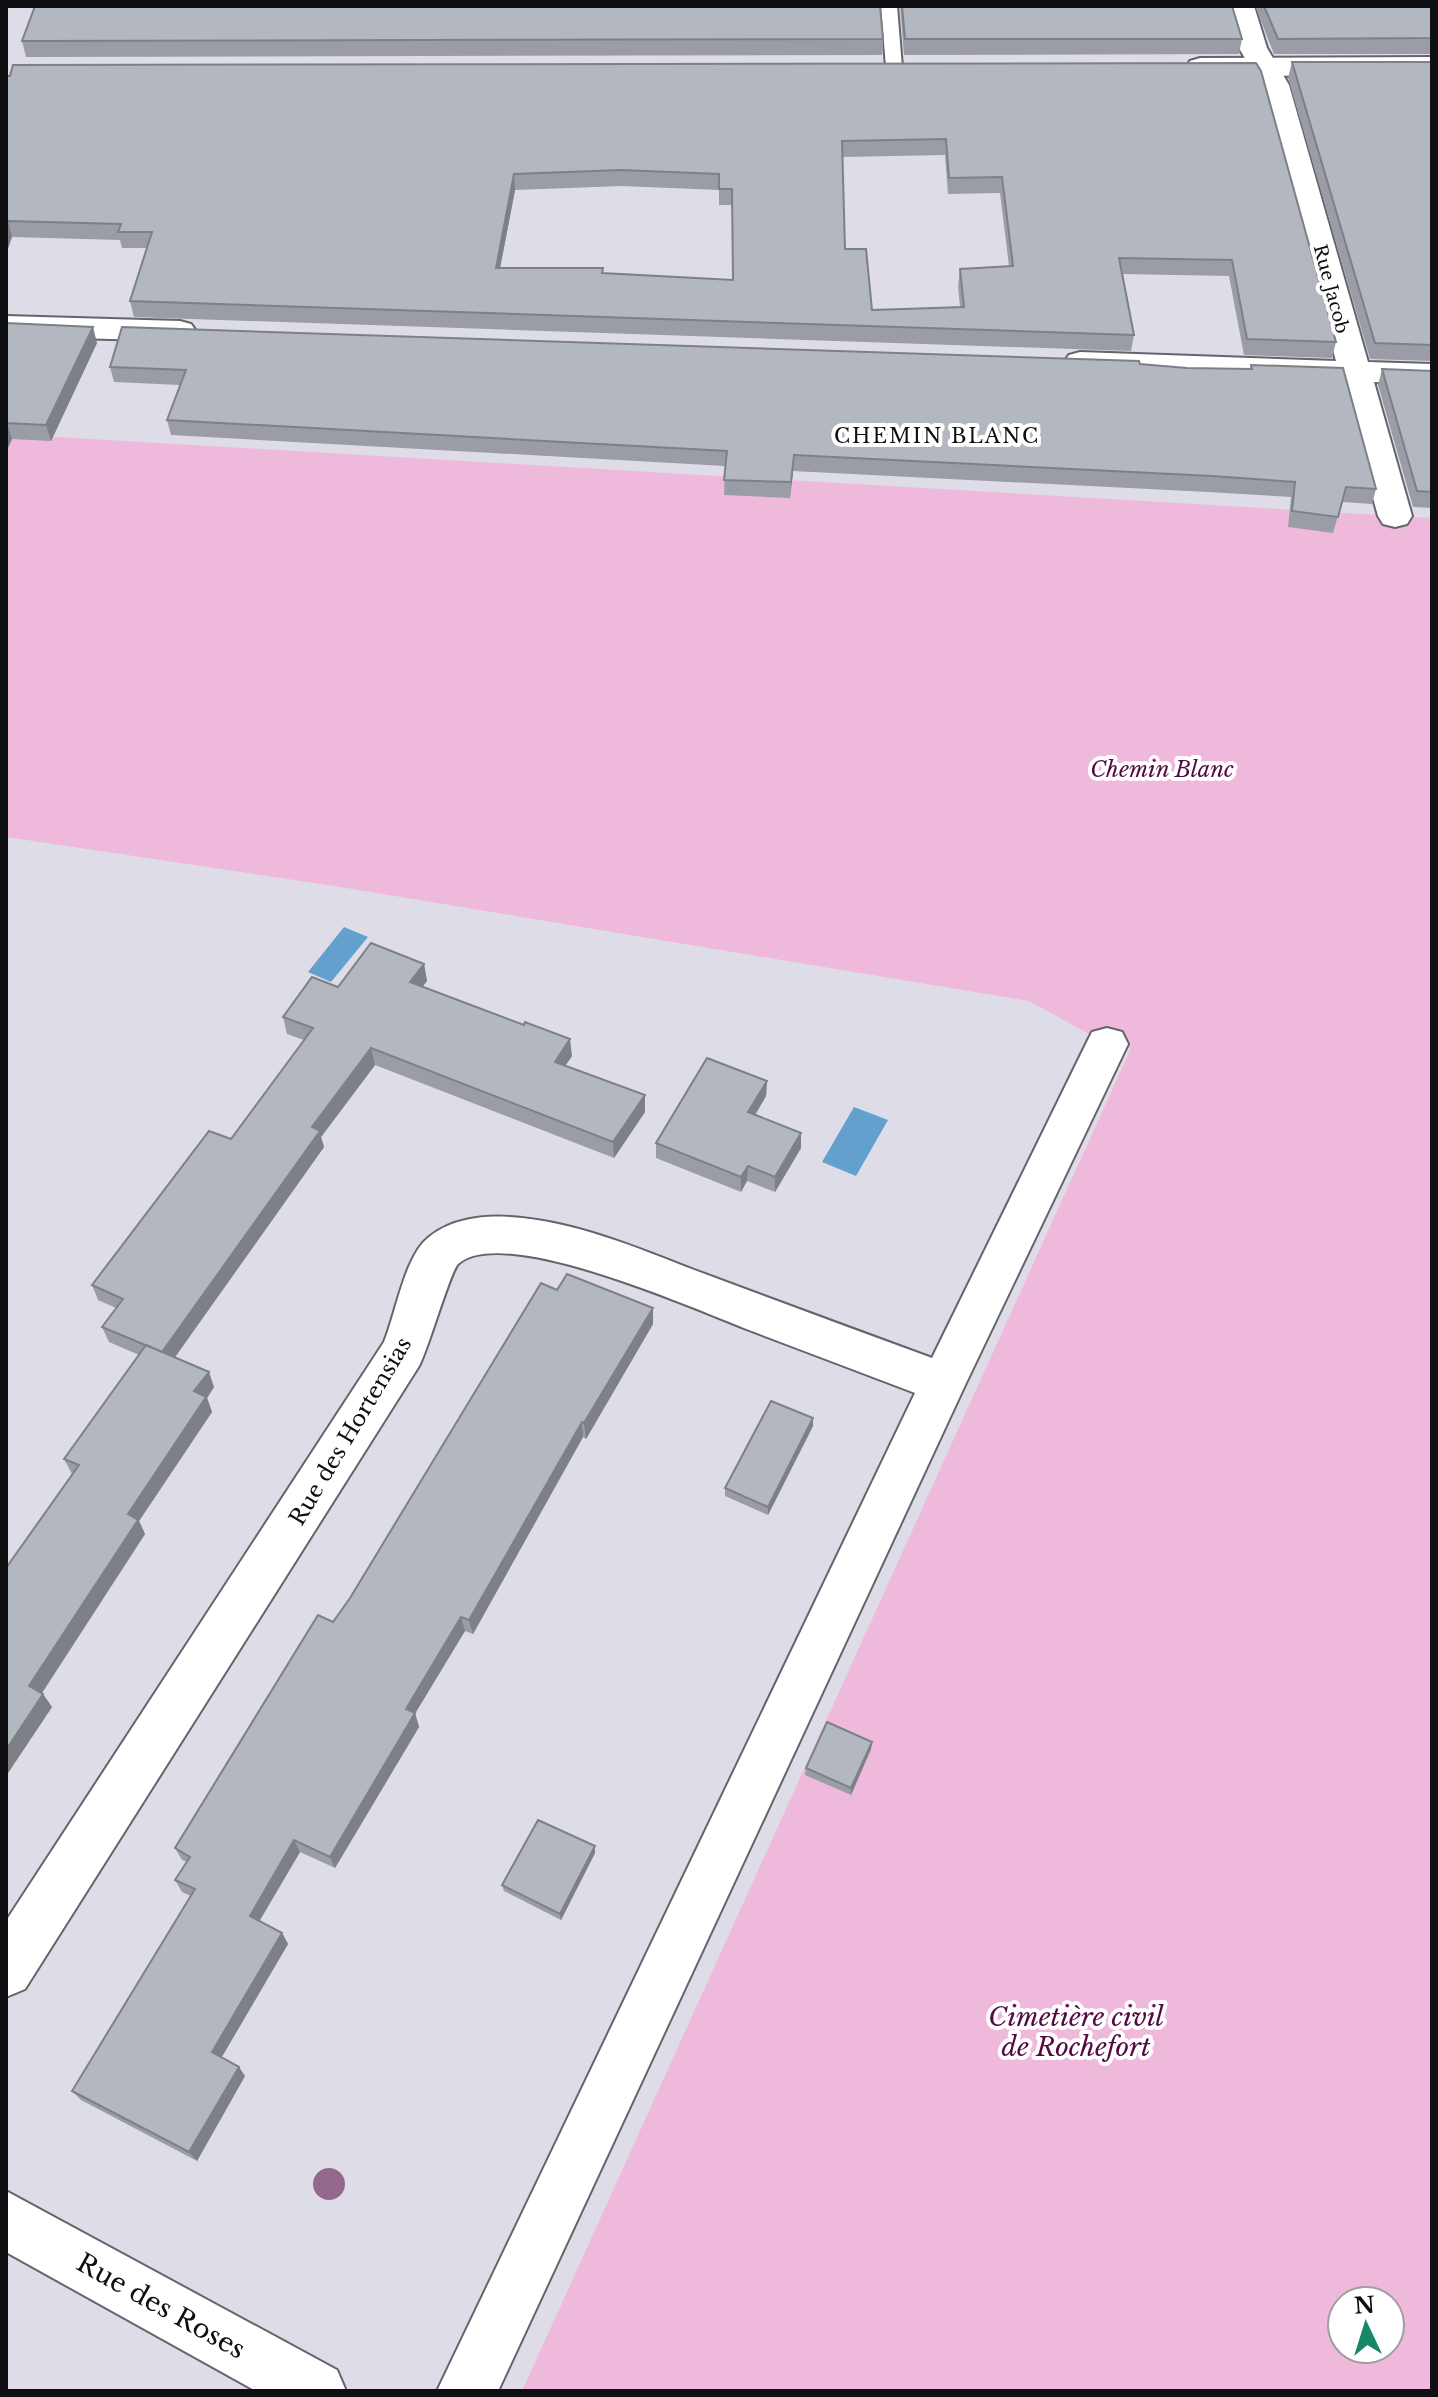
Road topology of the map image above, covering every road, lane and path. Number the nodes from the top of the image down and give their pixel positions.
1 (889, 6) edge
2 (1240, 6) edge
3 (1432, 66) edge
4 (894, 67) junction
5 (925, 67) edge
6 (1177, 67) edge
7 (1260, 67) junction
8 (862, 68) edge
9 (6, 326) edge
10 (212, 333) edge
11 (1052, 361) edge
12 (1353, 371) junction
13 (1432, 374) edge
14 (1395, 516) dead end
15 (1107, 1044) dead end
16 (943, 1383) junction
17 (6, 1970) edge
18 (6, 2220) edge
19 (316, 2391) edge
20 (467, 2391) edge

1 - 4 lane
2 - 7 street, Rue Jacob
3 - 7 street
4 - 5 street
4 - 8 street
6 - 7 street
7 - 12 street, Rue Jacob
9 - 10 street
11 - 12 street
12 - 13 street
12 - 14 street, Rue Jacob
15 - 16 street
16 - 17 street, Rue des Hortensias
16 - 20 street
18 - 19 street, Rue des Roses

